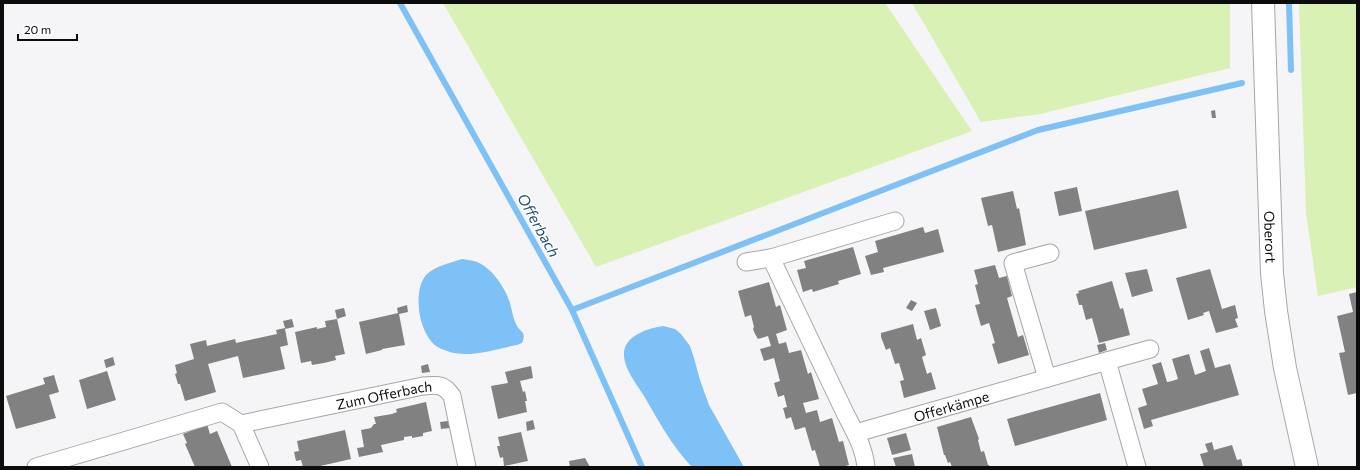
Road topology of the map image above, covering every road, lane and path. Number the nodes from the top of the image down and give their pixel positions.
1 (1263, 3) edge
2 (895, 221) dead end
3 (1050, 253) dead end
4 (771, 258) junction
5 (746, 262) dead end
6 (1150, 349) dead end
7 (1107, 361) junction
8 (1047, 378) junction
9 (241, 424) junction
10 (856, 433) junction
11 (36, 467) edge
12 (260, 467) edge
13 (467, 467) edge
14 (866, 467) edge
15 (1137, 467) edge
16 (1307, 467) edge

1 - 16 main road, Oberort
2 - 4 street
3 - 8 street
4 - 5 street
4 - 10 street
6 - 7 street, Offerkämpe
7 - 8 street, Offerkämpe
7 - 15 street
8 - 10 street, Offerkämpe
9 - 11 street
9 - 12 street
9 - 13 street, Zum Offerbach
10 - 14 street

